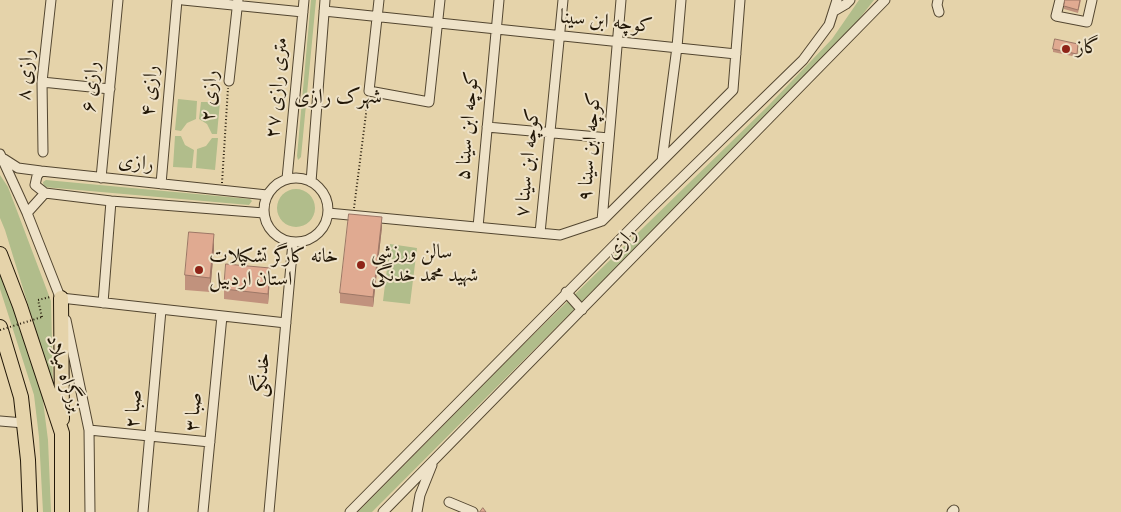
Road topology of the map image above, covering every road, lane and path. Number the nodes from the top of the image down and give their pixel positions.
1 (52, 0) edge
2 (118, 0) edge
3 (177, 0) edge
4 (183, 0) edge
5 (304, 0) edge
6 (325, 0) edge
7 (379, 0) edge
8 (440, 0) edge
9 (499, 0) edge
10 (563, 0) edge
11 (621, 0) edge
12 (681, 0) edge
13 (740, 0) edge
14 (837, 0) edge
15 (850, 0) edge
16 (885, 0) edge
17 (938, 0) edge
18 (1060, 0) edge
19 (1092, 0) edge
20 (238, 3) edge
21 (324, 11) junction
22 (834, 11) junction
23 (302, 12) junction
24 (939, 12) dead end
25 (377, 16) junction
26 (437, 23) junction
27 (496, 29) junction
28 (560, 35) junction
29 (618, 41) junction
30 (677, 47) junction
31 (736, 54) junction
32 (229, 81) joint
33 (42, 82) junction
34 (110, 89) junction
35 (369, 91) junction
36 (487, 127) junction
37 (550, 134) junction
38 (609, 138) junction
39 (43, 152) dead end
40 (2, 156) edge
41 (662, 161) junction
42 (41, 171) junction
43 (101, 178) junction
44 (287, 179) junction
45 (312, 182) junction
46 (161, 184) junction
47 (222, 190) junction
48 (45, 193) junction
49 (267, 195) junction
50 (111, 201) junction
51 (27, 213) junction
52 (264, 213) junction
53 (328, 213) junction
54 (353, 215) junction
55 (602, 221) junction
56 (478, 227) junction
57 (540, 233) junction
58 (293, 242) junction
59 (0, 254) edge
60 (566, 292) junction
61 (60, 296) junction
62 (102, 303) junction
63 (161, 310) junction
64 (582, 310) junction
65 (222, 316) junction
66 (286, 323) junction
67 (0, 329) edge
68 (0, 421) edge
69 (24, 423) junction
70 (89, 430) junction
71 (62, 433) junction
72 (150, 436) junction
73 (210, 442) junction
74 (433, 462) junction
75 (449, 502) dead end
76 (30, 512) edge
77 (62, 512) edge
78 (90, 512) edge
79 (143, 512) edge
80 (203, 512) edge
81 (269, 512) edge
82 (350, 512) edge
83 (383, 512) edge
84 (417, 512) edge
85 (473, 512) edge

1 - 33 street, رازی ۸
2 - 34 street, رازی ۶
3 - 46 street, رازی ۴
4 - 20 street
5 - 23 street, ۲۷ متری رازی
6 - 21 street, ۲۷ متری رازی
7 - 25 street
8 - 26 street
9 - 27 street, کوچه ابن سینا ۵
10 - 28 street, کوچه ابن سینا ۷
11 - 29 street, کوچه ابن سینا ۹
12 - 30 street
13 - 31 street
14 - 22 street, رازی
15 - 22 street
16 - 64 street, رازی
17 - 24 street
18 - 19 street
20 - 23 street
20 - 32 street, رازی ۲
21 - 25 street, کوچه ابن سینا
21 - 45 street, ۲۷ متری رازی
22 - 60 street, رازی
23 - 44 street, ۲۷ متری رازی
25 - 26 street, کوچه ابن سینا
25 - 35 street
26 - 27 street, کوچه ابن سینا
26 - 35 street
27 - 28 street, کوچه ابن سینا
27 - 36 street, کوچه ابن سینا ۵
28 - 29 street, کوچه ابن سینا
28 - 37 street, کوچه ابن سینا ۷
29 - 30 street, کوچه ابن سینا
29 - 38 street, کوچه ابن سینا ۹
30 - 31 street, کوچه ابن سینا
30 - 41 street
31 - 41 street
32 - 47 path, رازی ۲
33 - 34 street
33 - 39 street, رازی ۸
34 - 43 street, رازی ۶
35 - 54 path
36 - 37 street
36 - 56 street, کوچه ابن سینا ۵
37 - 38 street
37 - 57 street, کوچه ابن سینا ۷
38 - 55 street, کوچه ابن سینا ۹
40 - 42 street, رازی
40 - 51 street
41 - 55 street
42 - 43 street, رازی
42 - 48 street
43 - 46 street, رازی
44 - 45 street
44 - 49 street
45 - 53 street
46 - 47 street, رازی
47 - 49 street, رازی
48 - 50 street, رازی
48 - 51 street
49 - 52 street
50 - 52 street, رازی
50 - 62 street
51 - 61 street
52 - 58 street
53 - 54 street
53 - 58 street
54 - 56 street
55 - 57 street, کوچه ابن سینا ۹
56 - 57 street, کوچه ابن سینا ۷
58 - 66 street, خدنگی
59 - 71 highway, بزرگراه میلاد
60 - 64 street
60 - 82 street, رازی
61 - 62 street
61 - 67 path, bridge
61 - 70 street
61 - 71 highway
62 - 63 street
63 - 65 street
63 - 72 street, صبا ۲
64 - 74 street, رازی
65 - 66 street
65 - 73 street, صبا ۳
66 - 81 street, خدنگی
67 - 69 highway
68 - 69 street
69 - 76 highway
70 - 72 street
70 - 78 street
71 - 77 highway, بزرگراه میلاد
72 - 73 street
72 - 79 street, صبا ۲
73 - 80 street, صبا ۳
74 - 83 street, رازی
74 - 84 street
75 - 85 street

